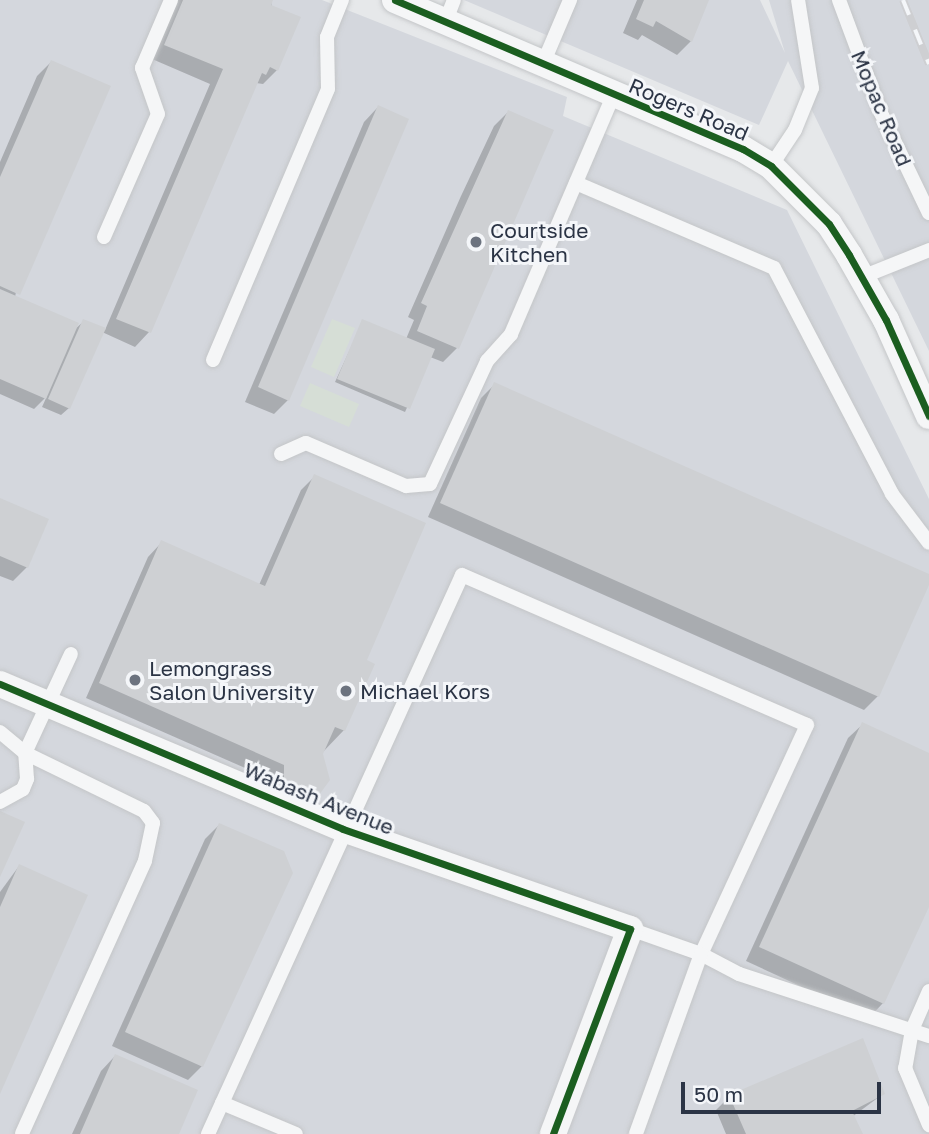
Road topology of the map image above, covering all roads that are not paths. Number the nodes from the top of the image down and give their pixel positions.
1 (171, 0) edge
2 (342, 0) edge
3 (395, 0) edge
4 (569, 0) edge
5 (799, 0) edge
6 (839, 0) edge
7 (450, 11) edge
8 (542, 66) junction
9 (613, 96) junction
10 (771, 166) junction
11 (576, 183) junction
12 (929, 213) edge
13 (104, 237) dead end
14 (929, 250) edge
15 (862, 277) junction
16 (213, 360) dead end
17 (929, 416) edge
18 (281, 454) dead end
19 (929, 543) edge
20 (71, 654) dead end
21 (0, 684) edge
22 (48, 704) junction
23 (0, 732) edge
24 (25, 753) junction
25 (0, 802) edge
26 (343, 829) junction
27 (630, 929) junction
28 (701, 954) junction
29 (929, 991) edge
30 (912, 1030) junction
31 (929, 1036) edge
32 (222, 1103) junction
33 (929, 1125) edge
34 (22, 1134) edge
35 (208, 1134) edge
36 (296, 1134) edge
37 (553, 1134) edge
38 (636, 1134) edge

1 - 13 lane
2 - 16 lane
3 - 7 street, Rogers Road
4 - 8 lane
5 - 10 lane
6 - 12 lane, Mopac Road
7 - 8 street, Rogers Road
8 - 9 street, Rogers Road
9 - 10 street, Rogers Road
9 - 11 lane
10 - 15 street, Rogers Road
11 - 18 lane
11 - 19 lane
14 - 15 lane
15 - 17 street, Rogers Road
20 - 22 lane
21 - 22 street, Wabash Avenue
22 - 24 lane
22 - 26 street, Wabash Avenue
23 - 24 lane
24 - 25 lane
24 - 34 lane
26 - 27 street, Wabash Avenue
26 - 28 lane
26 - 32 lane
27 - 28 lane
27 - 37 street
28 - 30 lane
28 - 38 lane
29 - 30 lane
30 - 31 lane
30 - 33 lane
32 - 35 lane
32 - 36 lane

